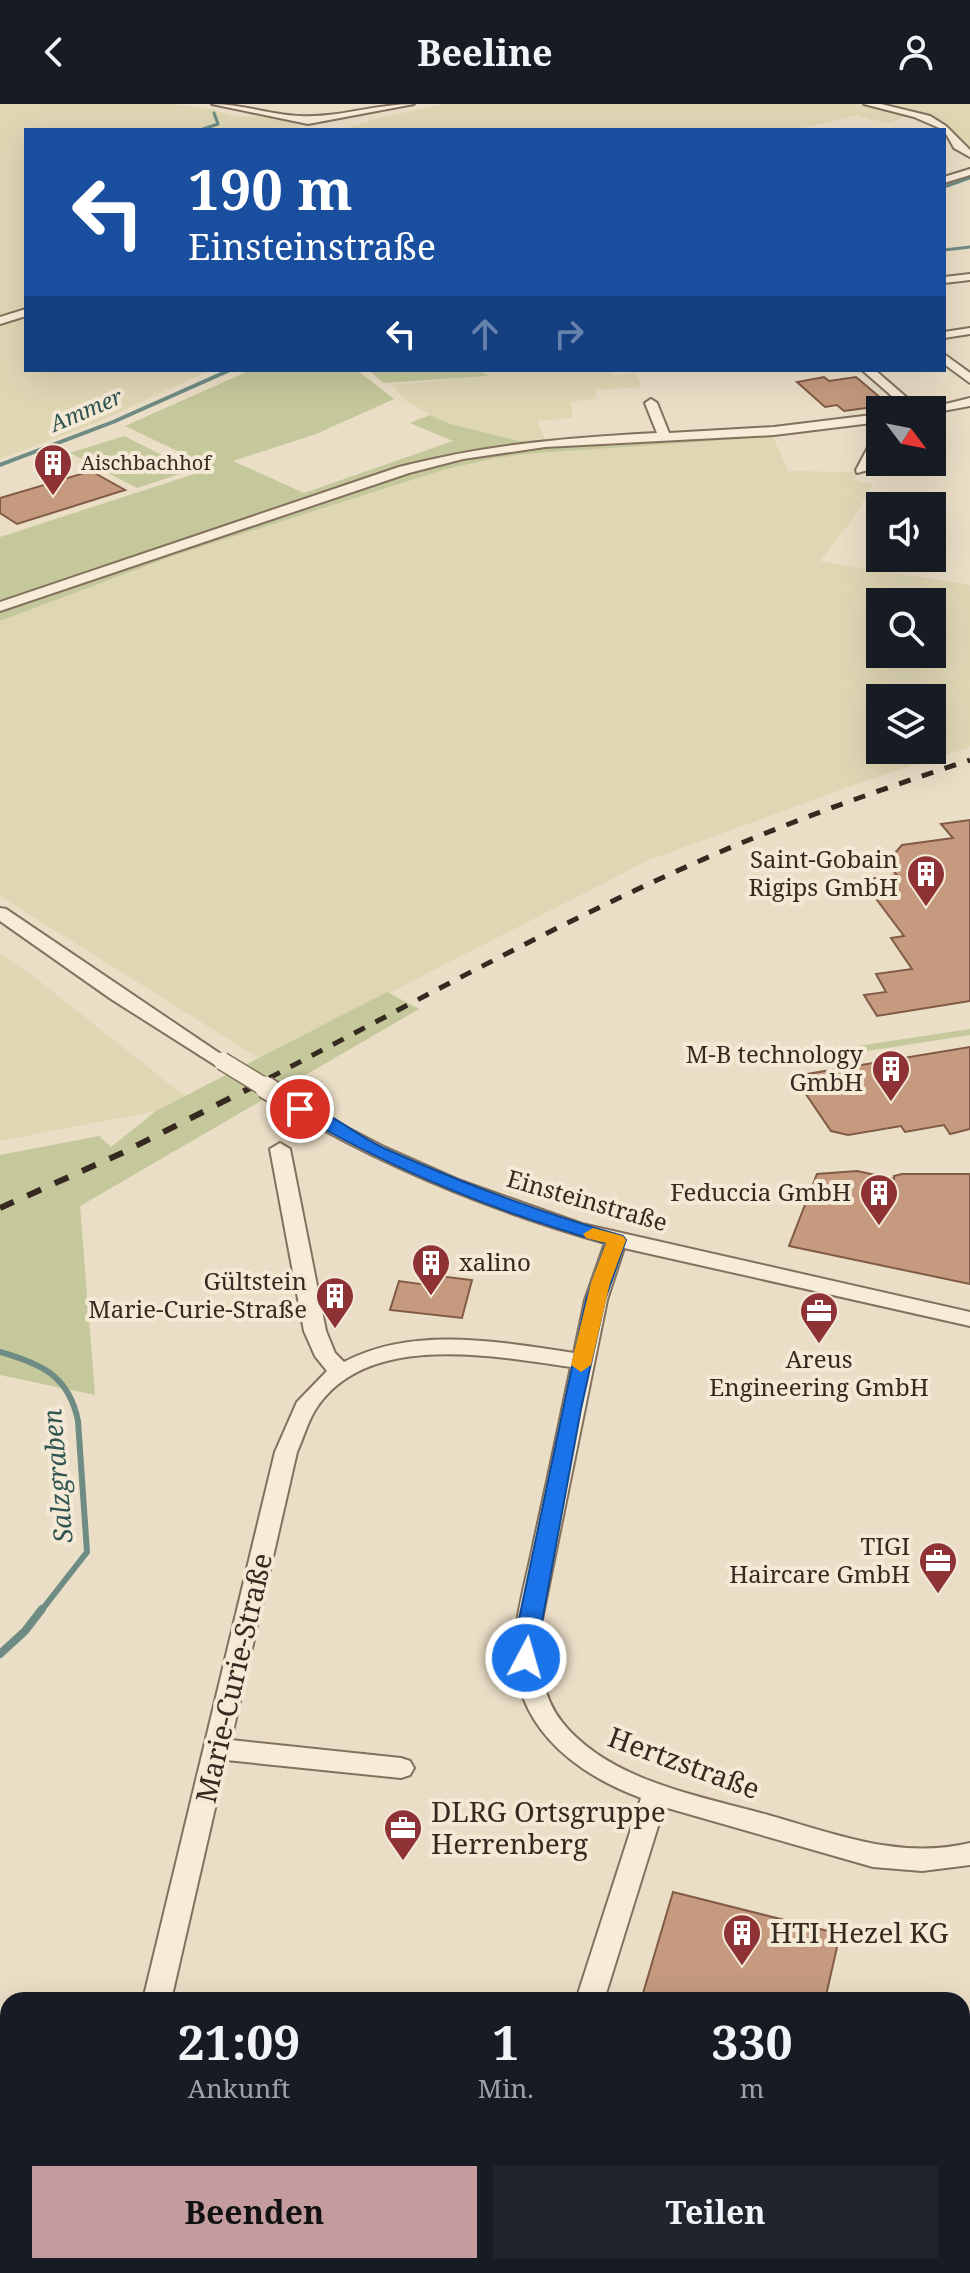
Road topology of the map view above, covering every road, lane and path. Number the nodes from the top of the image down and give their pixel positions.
1 (217, 104) edge
2 (409, 104) edge
3 (869, 104) edge
4 (391, 108) junction
5 (274, 114) junction
6 (298, 119) junction
7 (316, 128) edge
8 (942, 128) edge
9 (946, 131) edge
10 (951, 153) dead end
11 (968, 153) edge
12 (970, 172) edge
13 (946, 179) edge
14 (970, 277) edge
15 (946, 280) edge
16 (24, 313) edge
17 (0, 321) edge
18 (970, 331) edge
19 (946, 335) edge
20 (946, 360) edge
21 (870, 372) edge
22 (970, 379) edge
23 (899, 396) edge
24 (970, 402) edge
25 (651, 403) dead end
26 (946, 406) edge
27 (866, 420) edge
28 (665, 437) junction
29 (866, 462) edge
30 (862, 470) dead end
31 (0, 607) edge
32 (0, 913) edge
33 (280, 1149) dead end
34 (616, 1240) junction
35 (970, 1319) edge
36 (582, 1361) junction
37 (340, 1372) junction
38 (218, 1749) junction
39 (401, 1768) dead end
40 (656, 1791) junction
41 (970, 1854) edge
42 (159, 1992) edge
43 (593, 1992) edge

1 - 5 street
2 - 4 street
3 - 8 street
4 - 6 street
4 - 7 street
5 - 6 street
5 - 7 street
6 - 7 street
9 - 11 street
10 - 11 street
12 - 13 street
14 - 15 street
16 - 17 street
18 - 19 street
20 - 22 street
21 - 23 street
24 - 26 street
25 - 28 street
27 - 28 street
28 - 31 street
29 - 30 street
32 - 34 street, Einsteinstraße, bridge
33 - 37 street
34 - 35 street, Einsteinstraße
34 - 36 street, Hertzstraße
36 - 37 street, Marie-Curie-Straße
36 - 40 street, Hertzstraße
37 - 38 street, Marie-Curie-Straße
38 - 39 street
38 - 42 street, Marie-Curie-Straße
40 - 41 street, Hertzstraße
40 - 43 street

